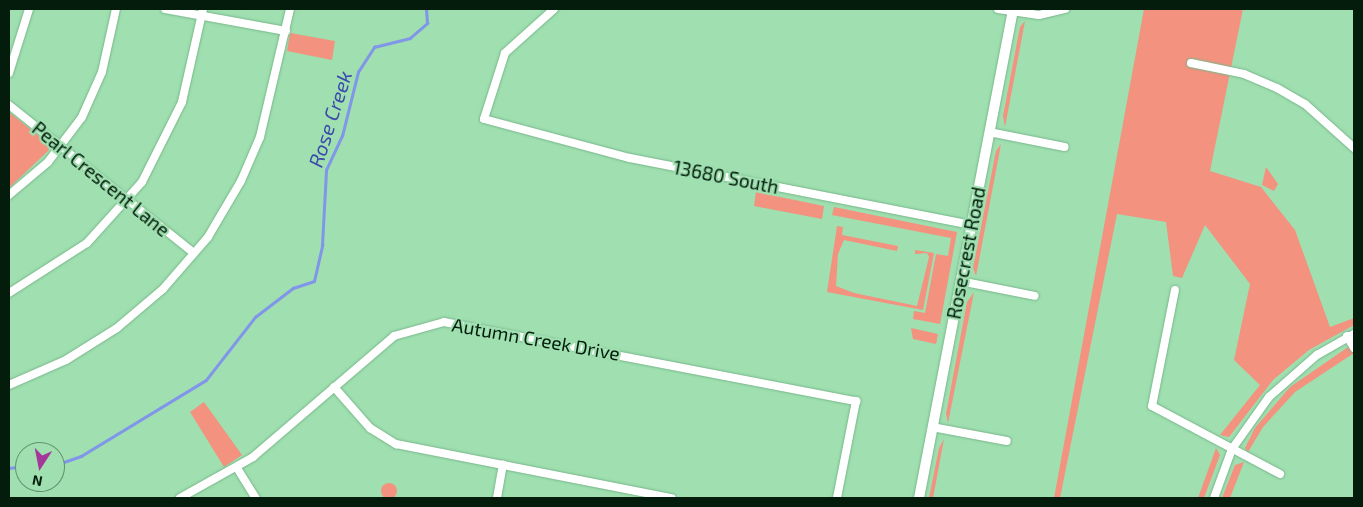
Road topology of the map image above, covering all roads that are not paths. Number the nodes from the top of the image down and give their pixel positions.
1 (29, 9) edge
2 (116, 9) edge
3 (164, 9) edge
4 (290, 9) edge
5 (554, 9) edge
6 (998, 9) edge
7 (1065, 9) edge
8 (1012, 10) edge
9 (203, 12) edge
10 (286, 31) junction
11 (1191, 63) dead end
12 (9, 74) edge
13 (9, 105) edge
14 (989, 132) junction
15 (61, 147) junction
16 (1065, 147) dead end
17 (1354, 148) edge
18 (9, 195) edge
19 (128, 200) junction
20 (971, 224) junction
21 (194, 253) junction
22 (960, 281) junction
23 (1175, 290) dead end
24 (9, 293) edge
25 (1035, 296) dead end
26 (1351, 335) edge
27 (1354, 348) edge
28 (9, 385) edge
29 (334, 387) junction
30 (932, 427) junction
31 (1008, 441) dead end
32 (1232, 449) junction
33 (503, 465) junction
34 (237, 468) junction
35 (1280, 474) dead end
36 (180, 498) edge
37 (256, 498) edge
38 (497, 498) edge
39 (672, 498) edge
40 (838, 498) edge
41 (919, 498) edge
42 (1214, 498) edge

1 - 12 street
2 - 15 street
3 - 9 street
4 - 10 street
5 - 20 street, 13680 South
6 - 8 street
7 - 8 street
8 - 14 main road, Rosecrest Road
9 - 10 street
9 - 19 street
10 - 21 street
11 - 17 street
13 - 15 street, Pearl Crescent Lane
14 - 16 street
14 - 20 main road, Rosecrest Road
15 - 18 street
15 - 19 street, Pearl Crescent Lane
19 - 21 street, Pearl Crescent Lane
19 - 24 street
20 - 22 main road, Rosecrest Road
21 - 28 street
22 - 25 street
22 - 30 main road, Rosecrest Road
23 - 32 street
26 - 27 street
26 - 32 street
29 - 33 street
29 - 34 street, Autumn Creek Drive
29 - 40 street, Autumn Creek Drive
30 - 31 street
30 - 41 main road, Rosecrest Road
32 - 35 street
32 - 42 street
33 - 38 street
33 - 39 street
34 - 36 street, Autumn Creek Drive
34 - 37 street

